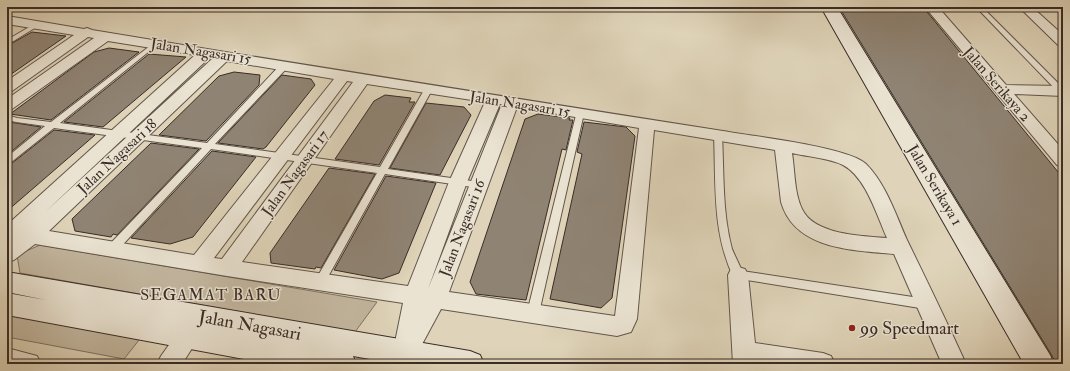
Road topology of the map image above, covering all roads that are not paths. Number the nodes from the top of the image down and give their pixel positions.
1 (829, 7) edge
2 (931, 7) edge
3 (979, 7) edge
4 (1025, 7) edge
5 (7, 20) edge
6 (36, 25) junction
7 (87, 32) junction
8 (106, 36) junction
9 (1063, 42) edge
10 (7, 43) edge
11 (155, 44) junction
12 (207, 52) junction
13 (225, 55) junction
14 (285, 65) junction
15 (344, 75) junction
16 (363, 79) junction
17 (7, 88) edge
18 (1001, 89) junction
19 (428, 90) junction
20 (1063, 91) edge
21 (502, 100) junction
22 (7, 106) edge
23 (580, 113) junction
24 (7, 117) edge
25 (647, 124) junction
26 (53, 125) junction
27 (117, 134) junction
28 (718, 135) junction
29 (138, 137) junction
30 (783, 146) junction
31 (209, 147) junction
32 (282, 156) junction
33 (304, 159) junction
34 (7, 161) edge
35 (1063, 161) edge
36 (382, 171) junction
37 (458, 182) junction
38 (479, 185) junction
39 (8, 234) edge
40 (32, 235) junction
41 (901, 248) junction
42 (112, 249) junction
43 (7, 254) edge
44 (199, 263) junction
45 (227, 268) junction
46 (738, 275) junction
47 (320, 281) junction
48 (7, 282) edge
49 (415, 295) junction
50 (436, 298) junction
51 (7, 304) edge
52 (928, 304) junction
53 (533, 313) junction
54 (195, 327) junction
55 (403, 358) edge
56 (745, 358) edge
57 (169, 364) edge
58 (342, 364) edge
59 (470, 364) edge
60 (823, 364) edge
61 (954, 364) edge
62 (1040, 364) edge

1 - 62 street, Jalan Serikaya 1
2 - 18 street, Jalan Serikaya 2
3 - 20 lane
4 - 9 street
5 - 6 street, Jalan Nagasari 15
6 - 7 street, Jalan Nagasari 15
6 - 10 lane
7 - 8 street, Jalan Nagasari 15
7 - 17 street
8 - 11 street, Jalan Nagasari 15
8 - 22 street
11 - 12 street, Jalan Nagasari 15
11 - 26 lane
12 - 13 street, Jalan Nagasari 15
12 - 27 street
13 - 14 street, Jalan Nagasari 15
13 - 29 street, Jalan Nagasari 18
14 - 15 street, Jalan Nagasari 15
14 - 31 lane
15 - 16 street, Jalan Nagasari 15
15 - 32 street
16 - 19 street, Jalan Nagasari 15
16 - 33 street, Jalan Nagasari 17
18 - 20 street
18 - 35 street, Jalan Serikaya 2
19 - 21 street, Jalan Nagasari 15
19 - 36 lane
21 - 23 street, Jalan Nagasari 15
21 - 37 street
21 - 38 street, Jalan Nagasari 16
23 - 25 street, Jalan Nagasari 15
23 - 53 lane
24 - 26 lane
25 - 28 street, Jalan Nagasari 15
25 - 53 street
26 - 27 lane
26 - 34 lane
27 - 29 lane
27 - 39 street
28 - 30 street, Jalan Nagasari 15
28 - 46 lane
29 - 31 lane
29 - 40 street, Jalan Nagasari 18
30 - 41 street, Jalan Nagasari 15
30 - 41 street
31 - 32 lane
31 - 42 lane
32 - 33 lane
32 - 44 street
33 - 36 lane
33 - 45 street, Jalan Nagasari 17
36 - 37 lane
36 - 47 lane
37 - 38 lane
37 - 49 street
38 - 50 street, Jalan Nagasari 16
39 - 40 street
40 - 42 street
40 - 43 street, Jalan Nagasari 18
41 - 52 street, Jalan Nagasari 15
42 - 44 street
44 - 45 street
45 - 47 street
46 - 52 lane
46 - 56 street
47 - 49 street
48 - 54 street, Jalan Nagasari
49 - 50 street
49 - 55 street
50 - 53 street
50 - 55 street, Jalan Nagasari 16
51 - 54 street, Jalan Nagasari
52 - 61 street, Jalan Nagasari 15
54 - 55 street, Jalan Nagasari
54 - 57 street
54 - 58 street, Jalan Nagasari
55 - 59 street, Jalan Nagasari
56 - 60 street

